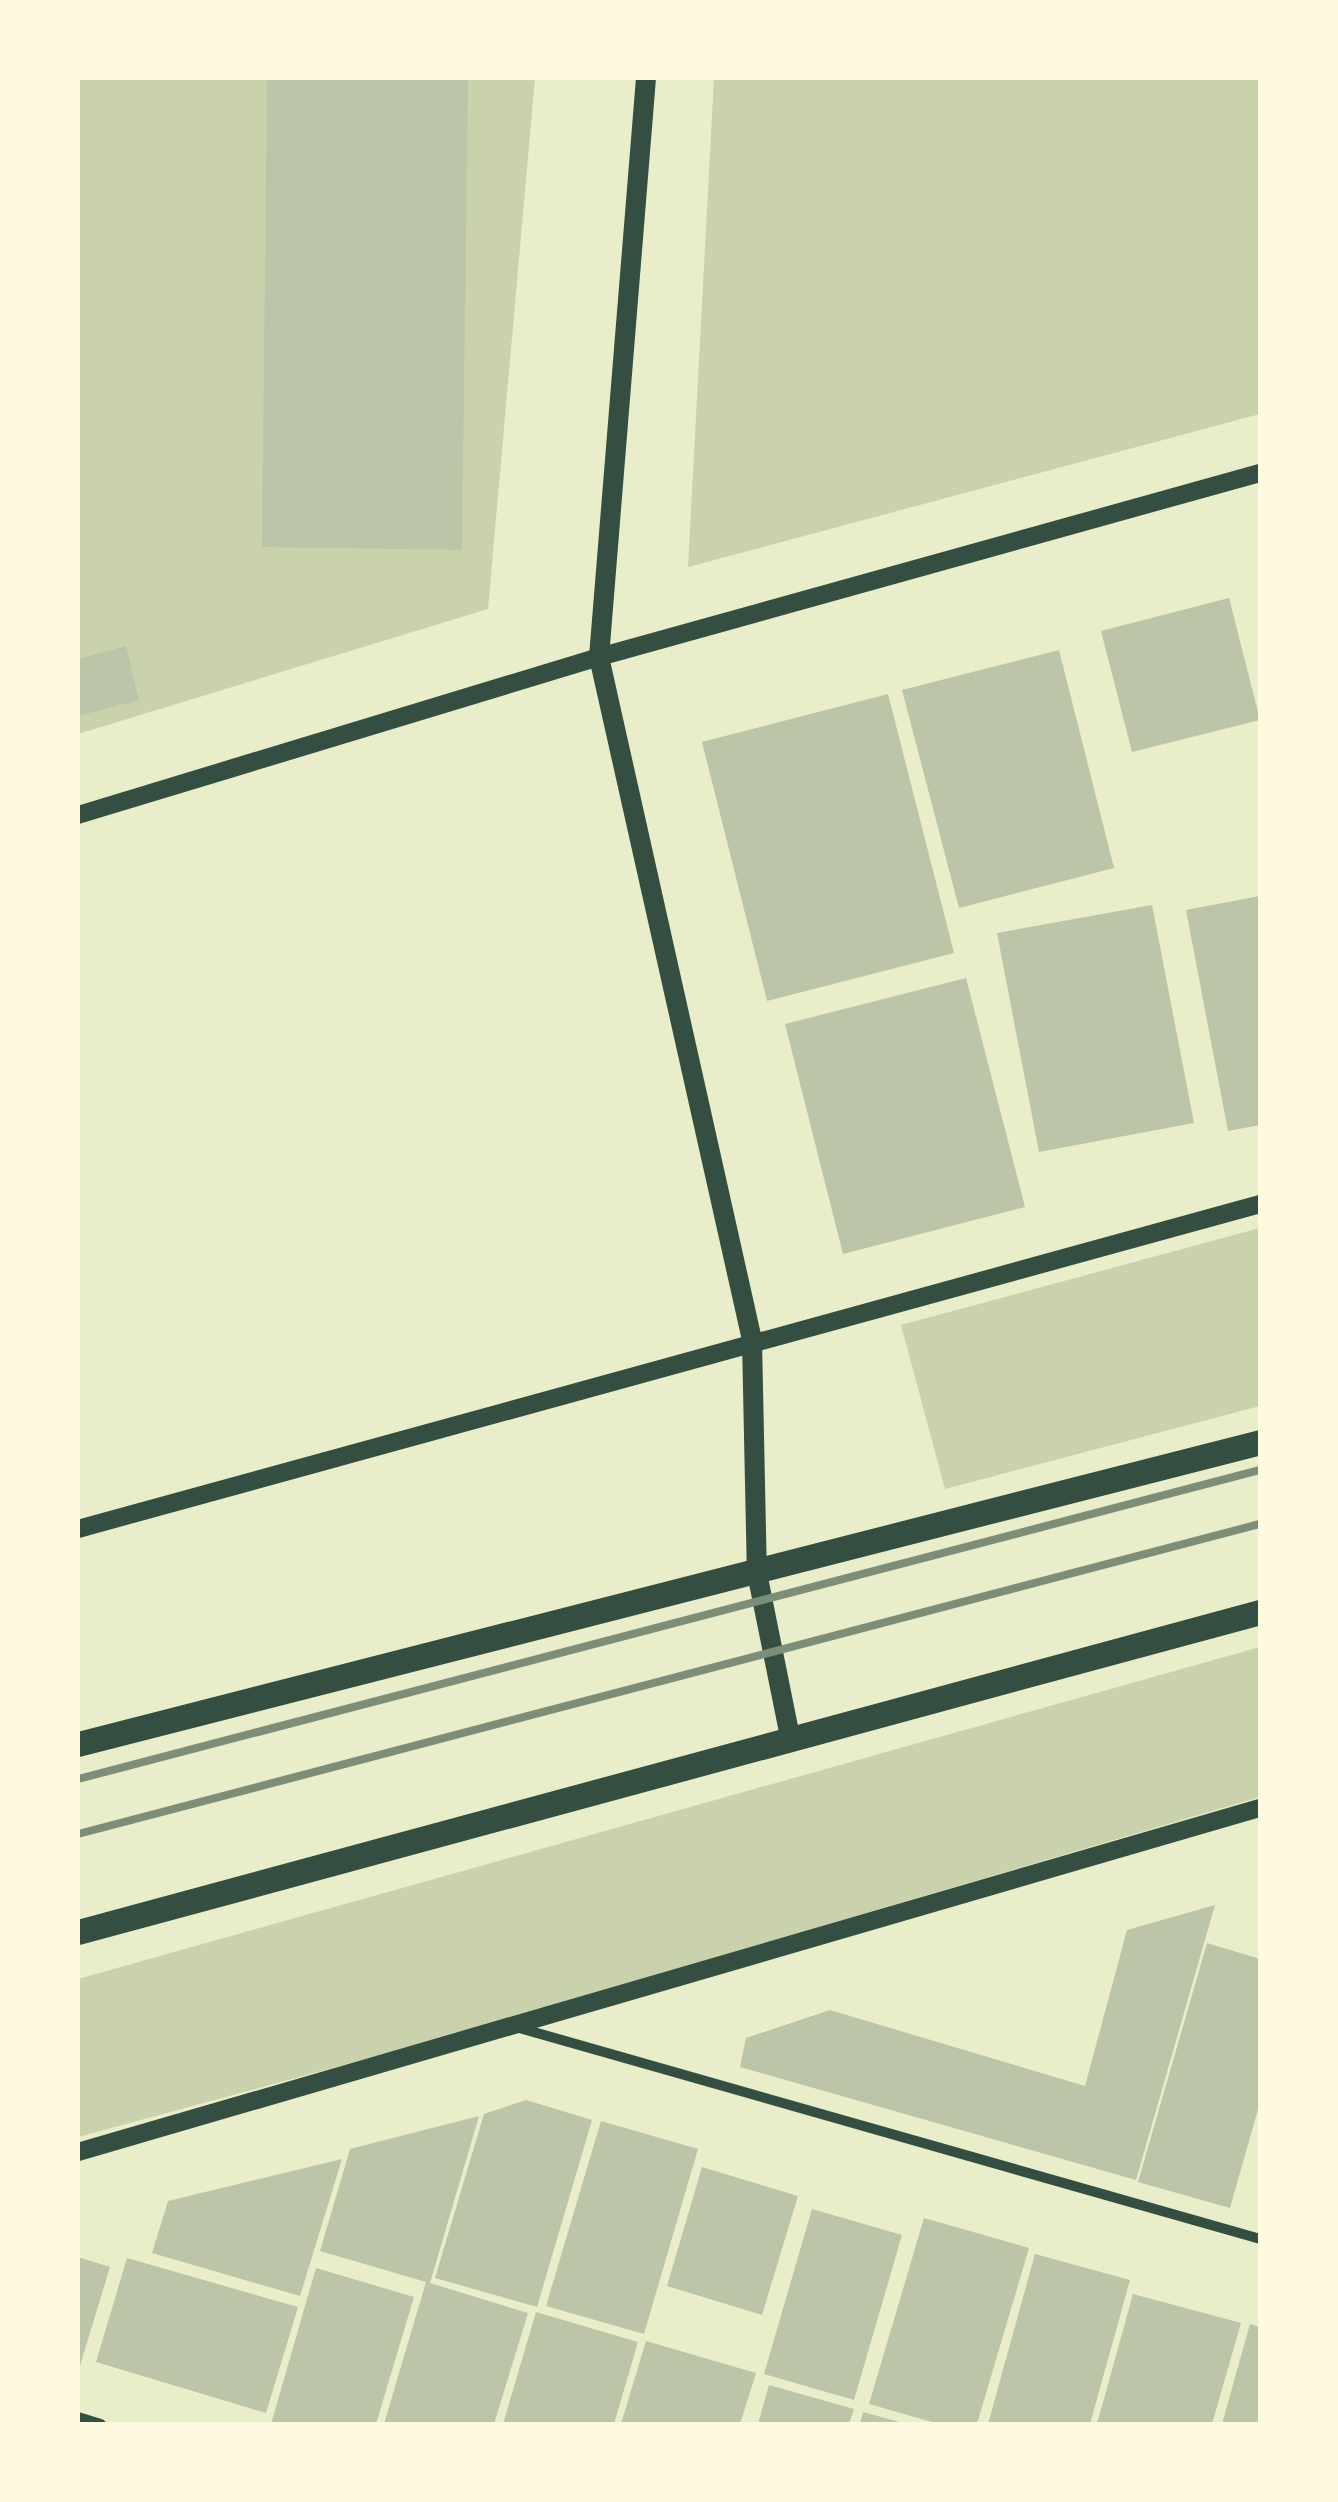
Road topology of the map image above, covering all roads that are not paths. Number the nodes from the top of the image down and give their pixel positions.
1 (646, 78) edge
2 (1260, 473) edge
3 (598, 657) junction
4 (78, 815) edge
5 (1260, 1204) edge
6 (752, 1340) junction
7 (1260, 1442) edge
8 (78, 1529) edge
9 (757, 1573) junction
10 (1260, 1612) edge
11 (791, 1742) junction
12 (78, 1744) edge
13 (1260, 1808) edge
14 (78, 1932) edge
15 (515, 2027) junction
16 (78, 2152) edge
17 (1260, 2240) edge
18 (78, 2418) edge
19 (101, 2424) edge

1 - 3 main road
2 - 3 street
3 - 4 street
3 - 6 main road
5 - 6 street
6 - 8 street
6 - 9 main road
7 - 9 main road
9 - 11 main road
9 - 12 main road
10 - 11 main road
11 - 14 main road
13 - 15 street
15 - 16 street
15 - 17 street
18 - 19 street

